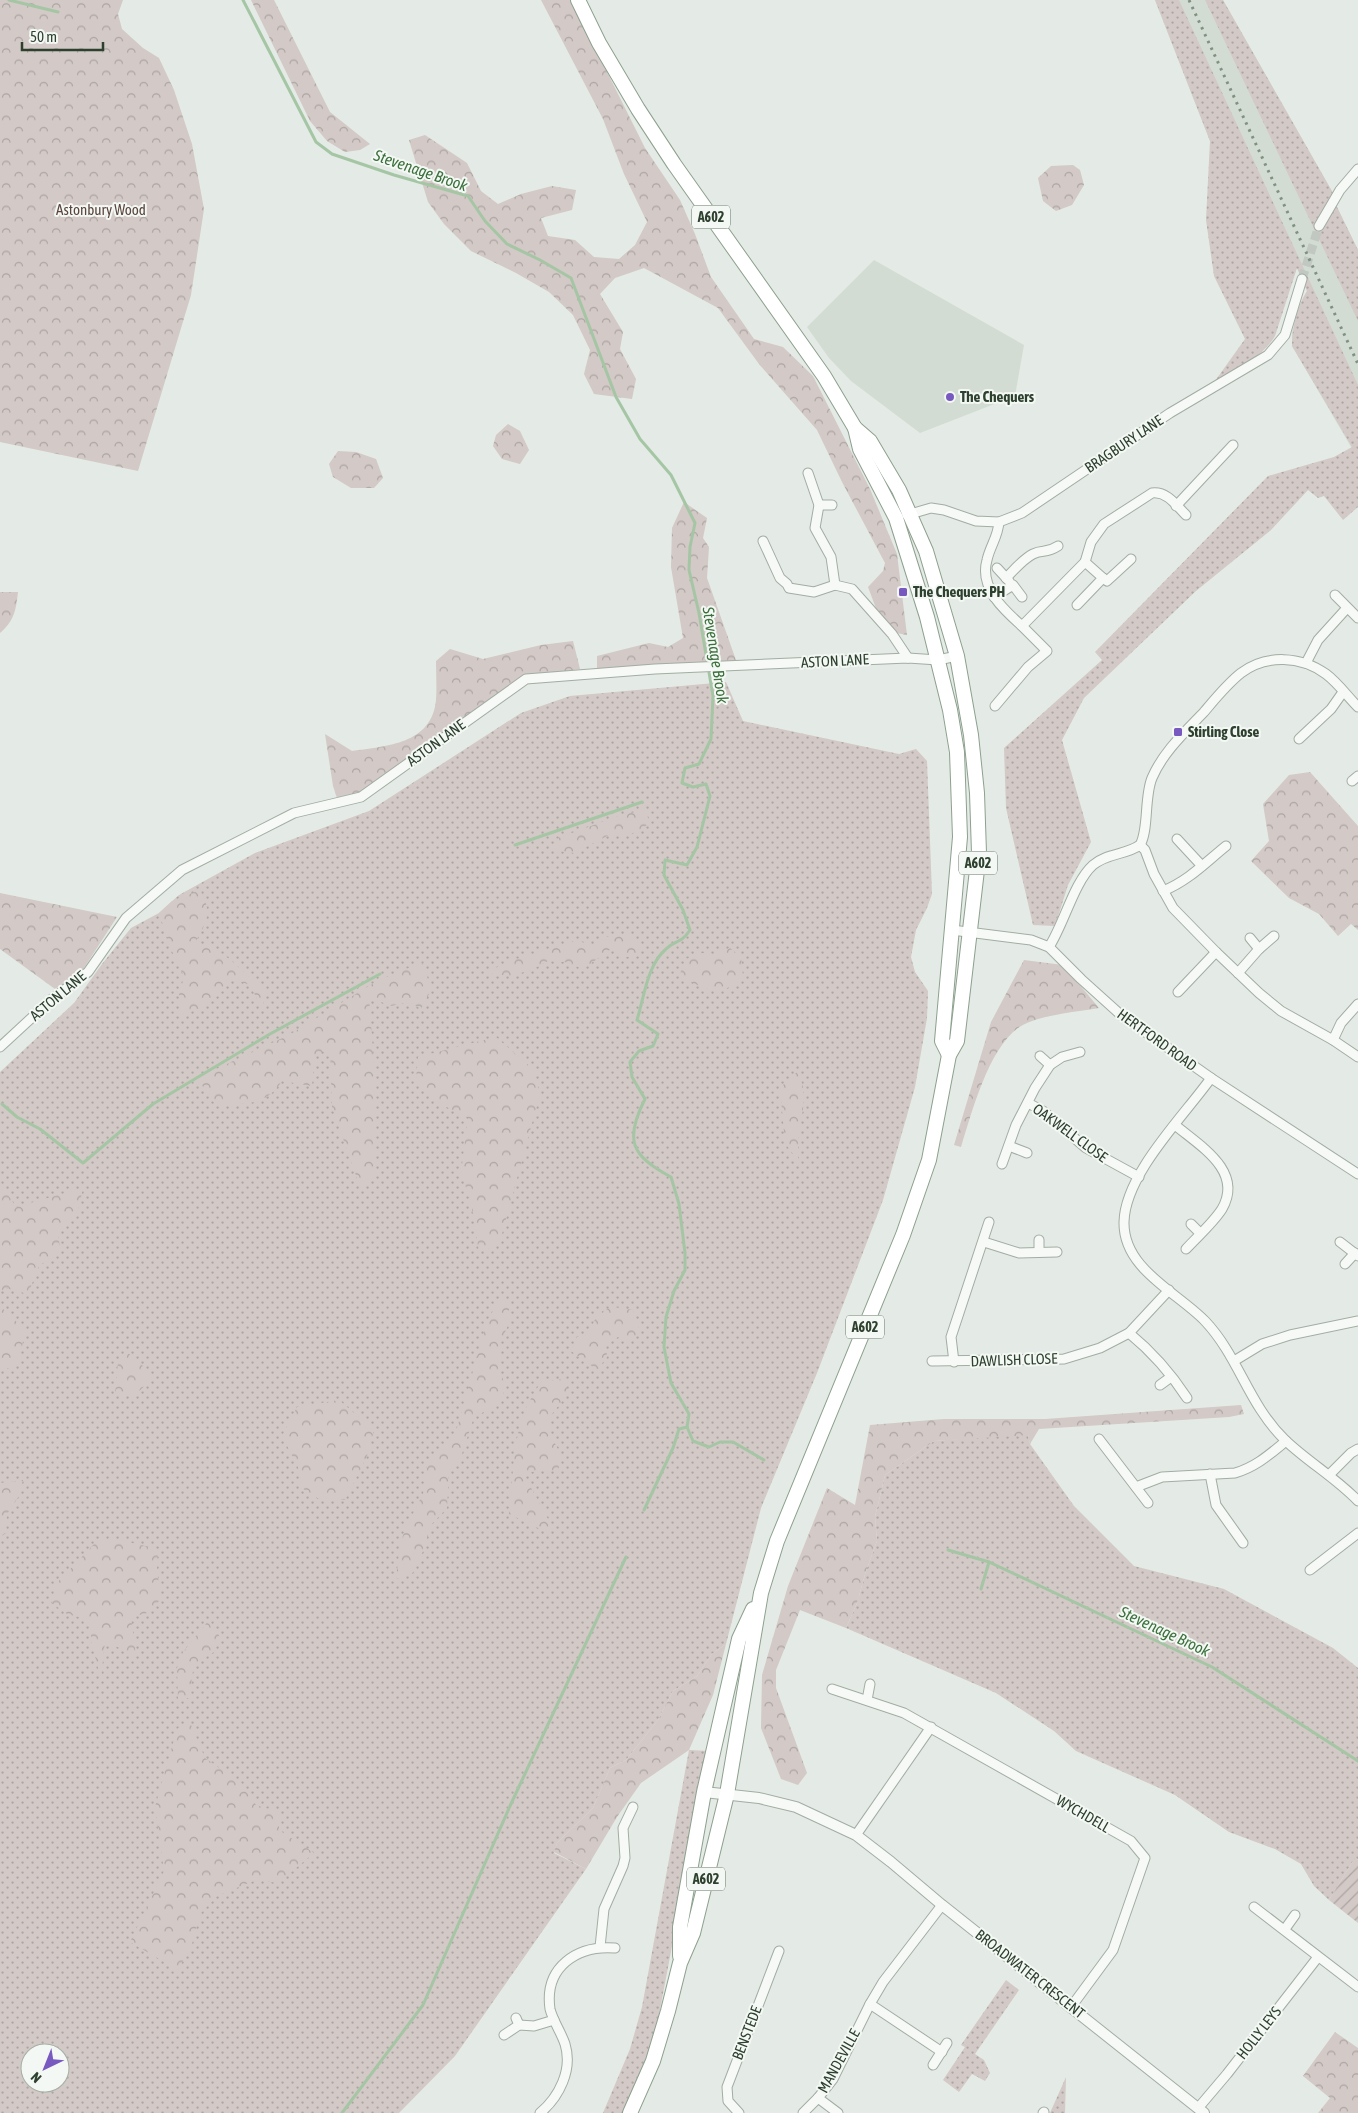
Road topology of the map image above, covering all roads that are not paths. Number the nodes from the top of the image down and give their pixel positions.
1 (578, 0) edge
2 (1358, 168) edge
3 (1319, 226) tunnel mouth
4 (1302, 279) tunnel mouth
5 (1233, 445) dead end
6 (808, 473) dead end
7 (818, 505) junction
8 (832, 505) dead end
9 (1176, 506) junction
10 (1186, 515) dead end
11 (903, 516) junction
12 (998, 522) junction
13 (763, 541) dead end
14 (1058, 546) dead end
15 (1131, 559) dead end
16 (1085, 562) junction
17 (998, 568) dead end
18 (1006, 578) junction
19 (1103, 578) junction
20 (835, 585) junction
21 (1013, 585) junction
22 (1335, 595) dead end
23 (994, 597) junction
24 (1022, 597) dead end
25 (1077, 605) dead end
26 (1347, 608) junction
27 (1358, 618) edge
28 (1022, 626) junction
29 (957, 656) junction
30 (908, 658) junction
31 (938, 660) junction
32 (1306, 663) junction
33 (1343, 692) junction
34 (995, 706) dead end
35 (1358, 707) edge
36 (1299, 739) dead end
37 (1177, 839) dead end
38 (1140, 845) junction
39 (1226, 846) dead end
40 (1202, 866) junction
41 (1163, 891) junction
42 (952, 930) junction
43 (970, 933) junction
44 (1274, 936) dead end
45 (1250, 938) dead end
46 (1049, 947) junction
47 (1259, 949) junction
48 (1216, 952) junction
49 (1238, 973) junction
50 (1194, 975) junction
51 (1201, 983) dead end
52 (1178, 992) dead end
53 (1358, 1004) edge
54 (1333, 1040) junction
55 (0, 1047) edge
56 (1080, 1052) dead end
57 (949, 1055) junction
58 (1040, 1056) dead end
59 (1358, 1057) edge
60 (1050, 1065) junction
61 (1211, 1078) junction
62 (1028, 1103) junction
63 (1175, 1125) junction
64 (1009, 1146) junction
65 (1027, 1153) dead end
66 (1002, 1164) dead end
67 (1358, 1174) edge
68 (1139, 1177) junction
69 (989, 1222) dead end
70 (1191, 1224) dead end
71 (1200, 1233) junction
72 (1039, 1240) dead end
73 (984, 1242) junction
74 (1340, 1242) dead end
75 (1186, 1249) dead end
76 (1039, 1252) junction
77 (1057, 1252) dead end
78 (1356, 1255) edge
79 (1345, 1264) dead end
80 (1169, 1290) junction
81 (1358, 1321) edge
82 (1129, 1333) junction
83 (932, 1361) dead end
84 (1234, 1361) junction
85 (954, 1362) junction
86 (1171, 1377) junction
87 (1160, 1385) dead end
88 (1187, 1398) dead end
89 (1099, 1439) dead end
90 (1286, 1441) junction
91 (1358, 1449) edge
92 (1210, 1474) junction
93 (1329, 1476) junction
94 (1136, 1487) junction
95 (1358, 1501) edge
96 (1148, 1503) dead end
97 (1358, 1533) edge
98 (1243, 1543) dead end
99 (1310, 1570) dead end
100 (761, 1592) junction
101 (870, 1684) dead end
102 (832, 1689) dead end
103 (867, 1700) junction
104 (931, 1727) junction
105 (704, 1792) junction
106 (727, 1794) junction
107 (633, 1807) dead end
108 (856, 1835) junction
109 (942, 1905) junction
110 (1254, 1907) dead end
111 (1295, 1915) dead end
112 (1285, 1929) junction
113 (600, 1947) junction
114 (615, 1948) dead end
115 (778, 1951) dead end
116 (1318, 1957) junction
117 (680, 1963) junction
118 (1358, 1987) edge
119 (870, 2004) junction
120 (1071, 2007) junction
121 (554, 2020) junction
122 (504, 2035) dead end
123 (947, 2043) dead end
124 (942, 2052) junction
125 (934, 2065) dead end
126 (818, 2098) junction
127 (1202, 2110) edge
128 (540, 2113) edge
129 (630, 2113) edge
130 (739, 2113) edge
131 (803, 2113) edge
132 (838, 2113) edge

1 - 11 highway, A602
2 - 3 street
4 - 12 street, BRAGBURY LANE
5 - 9 street
6 - 7 street
7 - 8 street
7 - 20 street
9 - 10 street
9 - 16 street
11 - 12 street, BRAGBURY LANE
11 - 29 highway, A602
11 - 31 highway, A602
12 - 23 street
13 - 20 street
14 - 18 street
15 - 19 street
16 - 19 street
16 - 28 street
17 - 18 street
18 - 21 street
19 - 25 street
20 - 30 street
21 - 23 street
21 - 24 street
22 - 26 street
23 - 28 street
26 - 27 street
26 - 32 street
28 - 34 street
29 - 31 street, ASTON LANE
29 - 43 highway, A602
30 - 31 street, ASTON LANE
30 - 55 street, ASTON LANE
31 - 42 highway, A602
32 - 33 street
32 - 38 street
33 - 35 street
33 - 36 street
37 - 40 street
38 - 41 street
38 - 46 street
39 - 40 street
40 - 41 street
41 - 48 street
42 - 43 street, HERTFORD ROAD
42 - 57 highway, A602
43 - 46 street, HERTFORD ROAD
43 - 57 highway, A602
44 - 47 street
45 - 47 street
46 - 61 street, HERTFORD ROAD
47 - 49 street
48 - 49 street
48 - 50 street
49 - 54 street
50 - 51 street
50 - 52 street
53 - 54 street
54 - 59 street
56 - 60 street
57 - 100 highway, A602
58 - 60 street
60 - 62 street, OAKWELL CLOSE
61 - 63 street
61 - 67 street, HERTFORD ROAD
62 - 64 street, OAKWELL CLOSE
62 - 68 street, OAKWELL CLOSE
63 - 68 street
63 - 71 street
64 - 65 street
64 - 66 street, OAKWELL CLOSE
68 - 80 street
69 - 73 street, DAWLISH CLOSE
70 - 71 street
71 - 75 street
72 - 76 street
73 - 76 street
73 - 85 street, DAWLISH CLOSE
74 - 78 street
76 - 77 street
78 - 79 street
80 - 82 street, DAWLISH CLOSE
80 - 84 street
81 - 84 street
82 - 85 street, DAWLISH CLOSE
82 - 86 street
83 - 85 street, DAWLISH CLOSE
84 - 90 street
86 - 87 street
86 - 88 street
89 - 94 street
90 - 92 street
90 - 93 street
91 - 93 street
92 - 94 street
92 - 98 street
93 - 95 street
94 - 96 street
97 - 99 street
100 - 105 highway, A602
100 - 106 highway, A602
101 - 103 street
102 - 103 street, WYCHDELL
103 - 104 street, WYCHDELL
104 - 108 street
104 - 120 street, WYCHDELL
105 - 106 street, BROADWATER CRESCENT
105 - 117 highway, A602
106 - 108 street, BROADWATER CRESCENT
106 - 117 highway, A602
107 - 113 street
108 - 109 street, BROADWATER CRESCENT
109 - 119 street, MANDEVILLE
109 - 120 street, BROADWATER CRESCENT
110 - 112 street
111 - 112 street
112 - 116 street
113 - 114 street
113 - 121 street
115 - 130 street, BENSTEDE
116 - 118 street
116 - 127 street, HOLLY LEYS
117 - 129 highway, A602
119 - 124 street
119 - 126 street, MANDEVILLE
120 - 127 street, BROADWATER CRESCENT
121 - 122 street
121 - 128 street
123 - 124 street
124 - 125 street
126 - 131 street, MANDEVILLE
126 - 132 street

